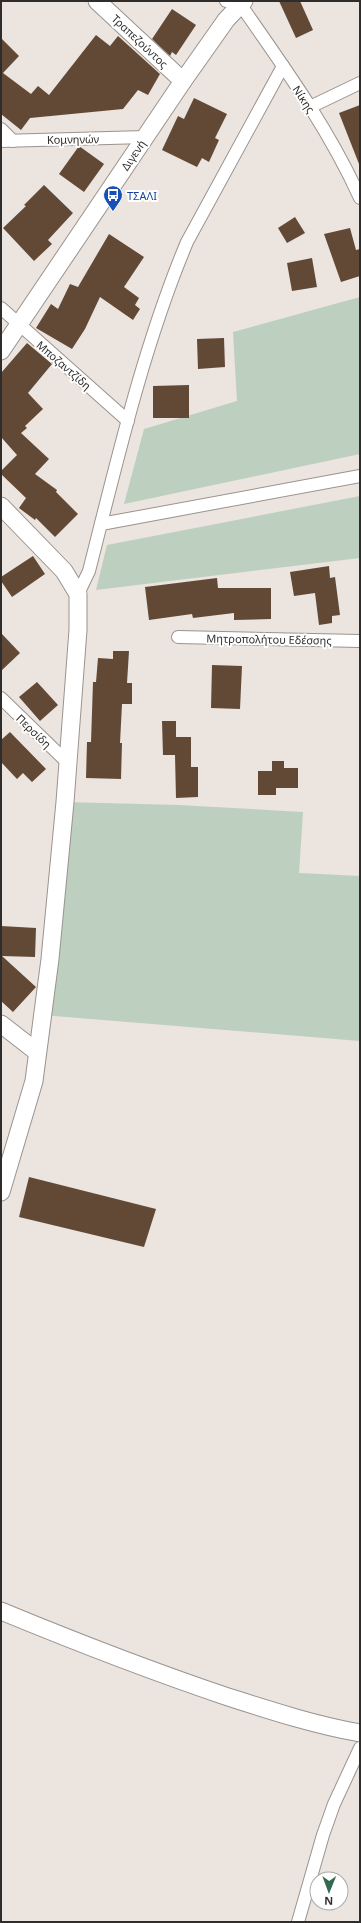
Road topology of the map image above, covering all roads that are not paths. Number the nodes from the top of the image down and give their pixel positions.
1 (97, 1) edge
2 (237, 2) edge
3 (283, 66) junction
4 (183, 81) junction
5 (360, 83) edge
6 (310, 107) junction
7 (1, 129) edge
8 (145, 137) junction
9 (1, 141) edge
10 (14, 141) junction
11 (360, 198) edge
12 (1, 308) edge
13 (19, 325) junction
14 (1, 351) edge
15 (128, 421) junction
16 (360, 476) edge
17 (1, 506) edge
18 (101, 524) junction
19 (78, 594) junction
20 (178, 636) dead end
21 (360, 641) edge
22 (1, 698) edge
23 (68, 763) junction
24 (1, 1024) edge
25 (37, 1052) junction
26 (1, 1192) edge
27 (1, 1611) edge
28 (360, 1733) edge
29 (360, 1748) edge
30 (298, 1922) edge

1 - 4 street, Τραπεζούντος
2 - 3 street, Νίκης
2 - 4 street, Διγενή
3 - 6 street, Νίκης
3 - 15 street
4 - 8 street, Διγενή
5 - 6 street
6 - 11 street, Νίκης
7 - 10 street
8 - 10 street, Κομνηνών
8 - 13 street, Διγενή
9 - 10 street, Κομνηνών
12 - 13 street, Μποζαντζίδη
13 - 14 street, Διγενή
13 - 15 street, Μποζαντζίδη
15 - 18 street
16 - 18 street
17 - 19 street
18 - 19 street
19 - 23 street
20 - 21 street, Μητροπολήτου Εδέσσης
22 - 23 street, Περσίδη
23 - 25 street
24 - 25 street
25 - 26 street
27 - 28 street
29 - 30 street

